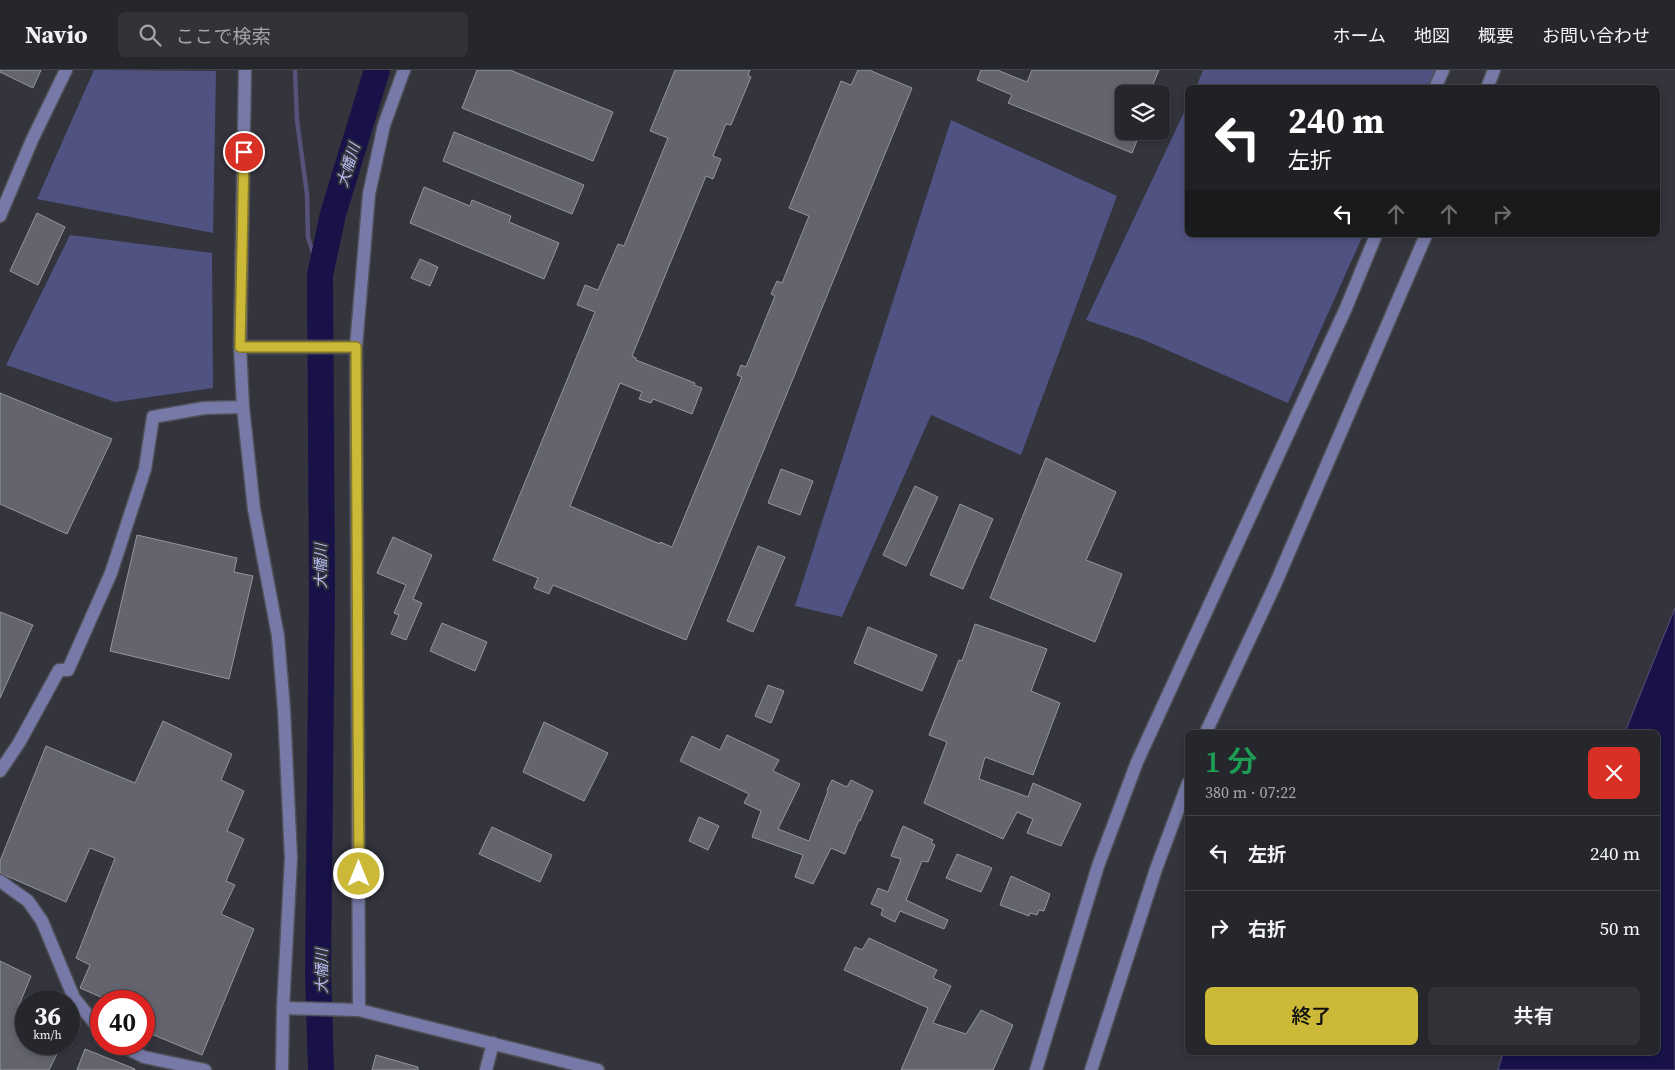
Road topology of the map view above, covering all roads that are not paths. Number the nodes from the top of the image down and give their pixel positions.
1 (66, 70) edge
2 (245, 70) edge
3 (404, 70) edge
4 (1442, 70) edge
5 (1494, 70) edge
6 (1437, 85) edge
7 (1488, 85) edge
8 (0, 216) edge
9 (1375, 237) edge
10 (1425, 237) edge
11 (240, 347) junction
12 (356, 347) junction
13 (243, 407) junction
14 (1207, 730) edge
15 (0, 771) edge
16 (1185, 791) edge
17 (0, 882) edge
18 (283, 1008) junction
19 (359, 1010) junction
20 (90, 1018) edge
21 (493, 1042) junction
22 (142, 1055) edge
23 (205, 1070) edge
24 (282, 1070) edge
25 (486, 1070) edge
26 (598, 1070) edge
27 (1036, 1070) edge
28 (1091, 1070) edge

1 - 8 street
2 - 11 street
3 - 12 street
4 - 6 street
5 - 7 street
9 - 27 street
10 - 14 street
11 - 12 street
11 - 13 street
12 - 19 street
13 - 15 street
13 - 18 street
16 - 28 street
17 - 20 street
18 - 19 street
18 - 24 street
19 - 21 street
21 - 25 street
21 - 26 street
22 - 23 street

